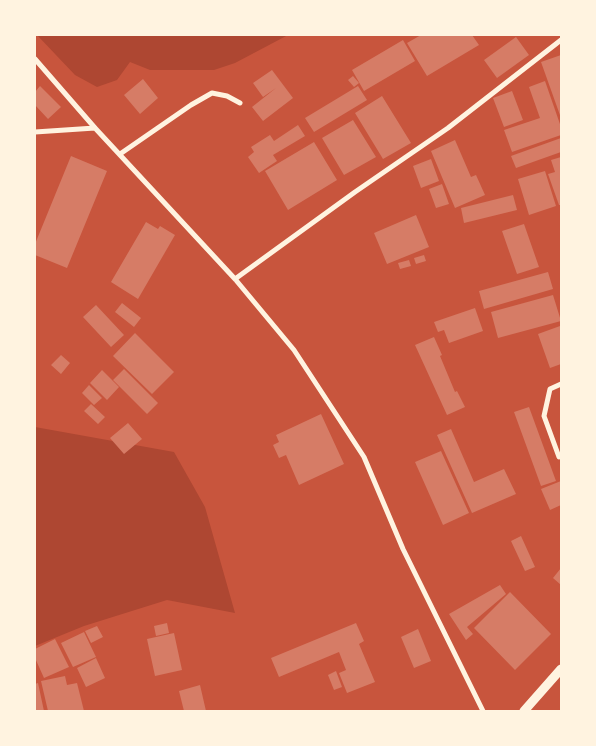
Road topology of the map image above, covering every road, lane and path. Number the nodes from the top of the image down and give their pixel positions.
1 (561, 40) edge
2 (35, 59) edge
3 (240, 103) dead end
4 (95, 128) junction
5 (35, 132) edge
6 (120, 154) junction
7 (235, 279) junction
8 (561, 384) edge
9 (559, 457) dead end
10 (561, 669) edge
11 (483, 711) edge
12 (524, 711) edge

1 - 7 street
2 - 4 street
3 - 6 street
4 - 5 street
4 - 6 street
6 - 7 street
7 - 11 street
8 - 9 street
10 - 12 street

